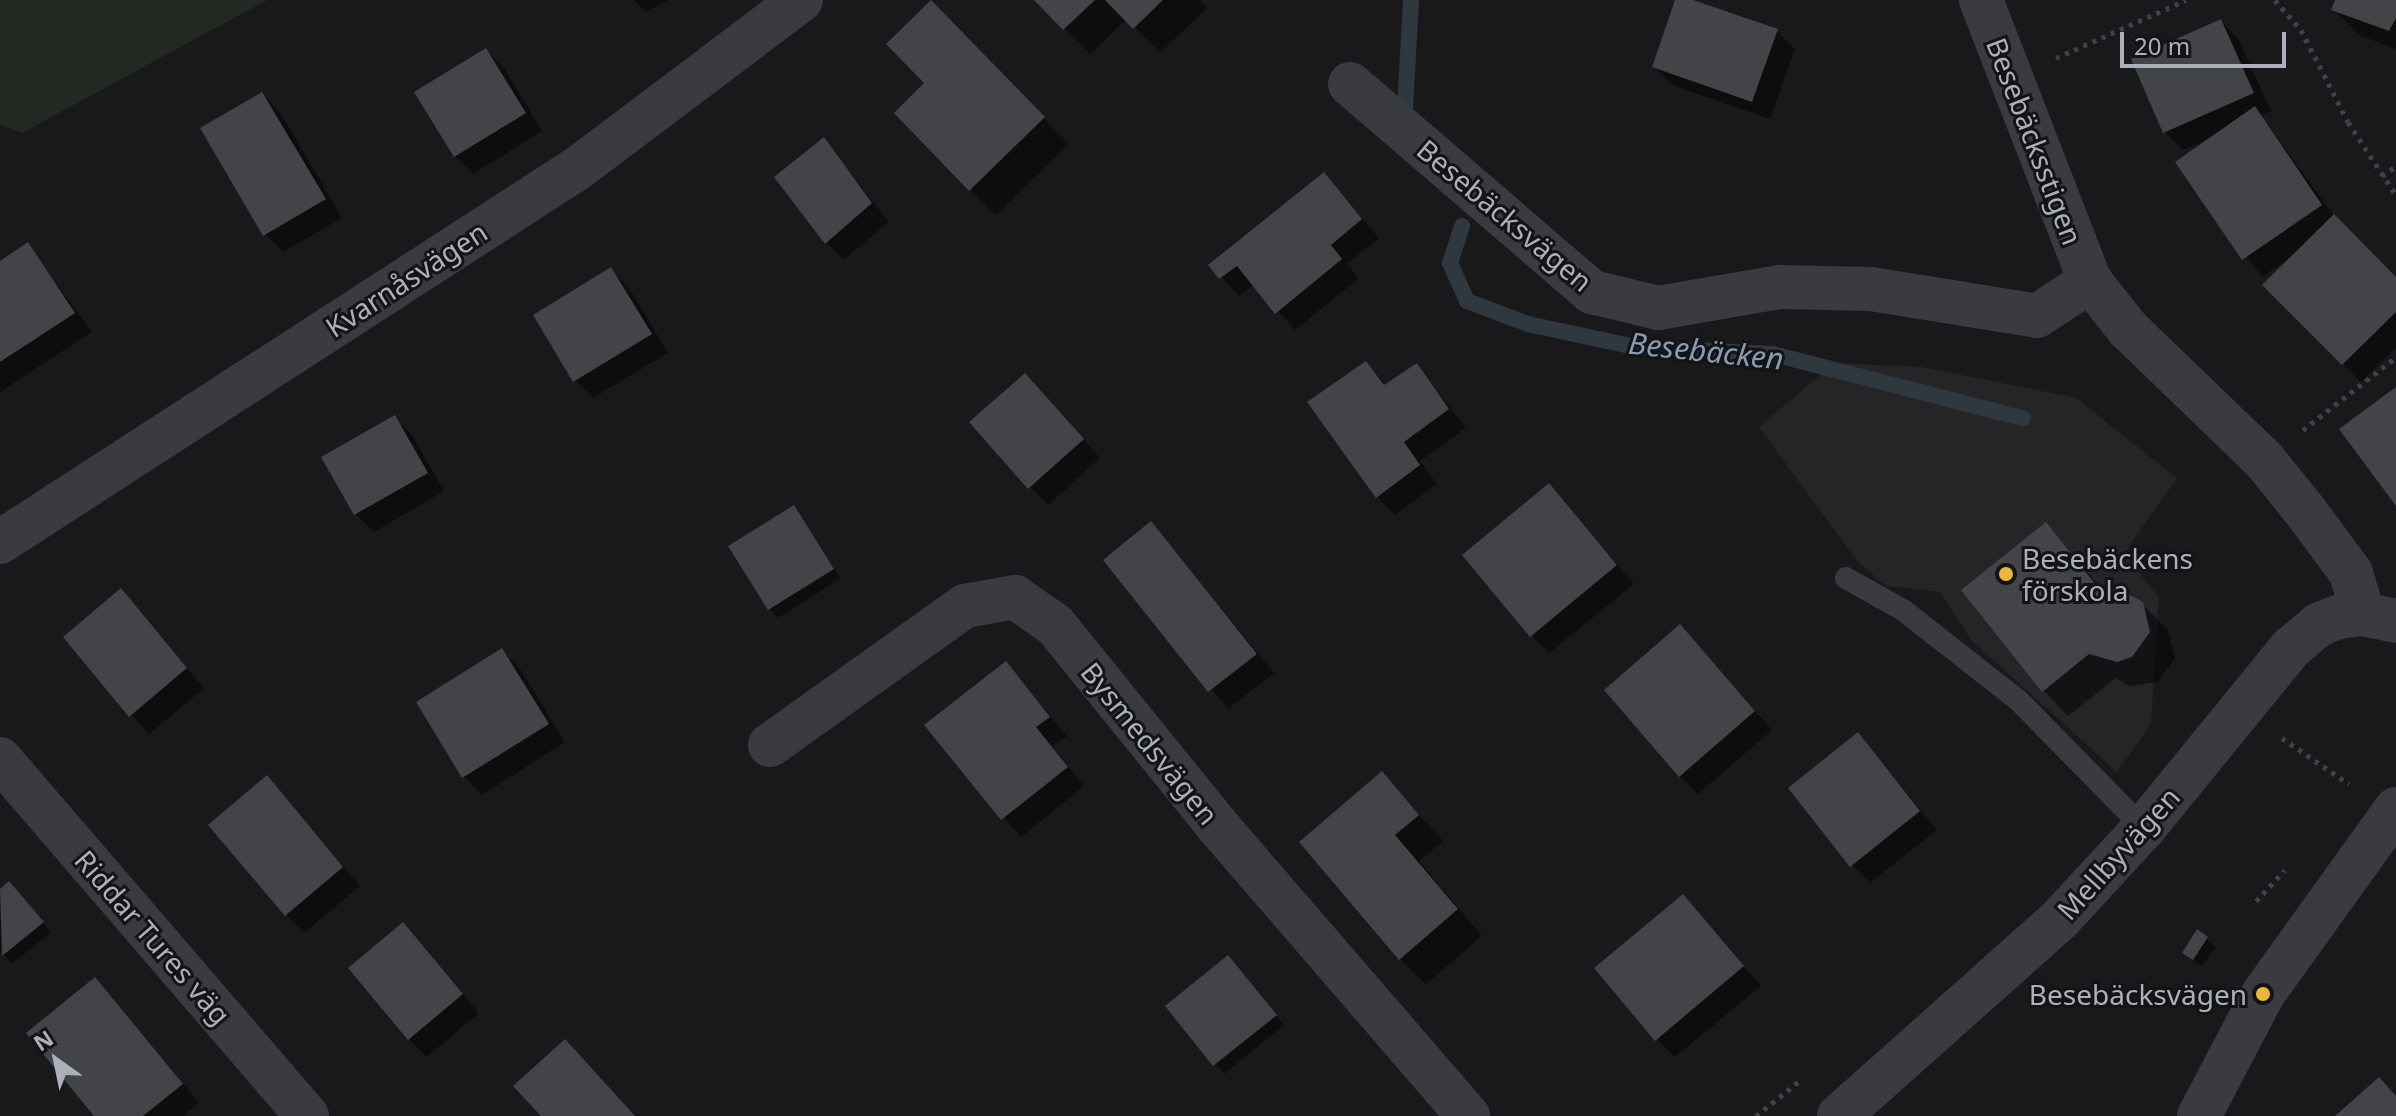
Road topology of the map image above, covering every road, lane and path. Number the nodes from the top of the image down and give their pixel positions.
1 (801, 0) edge
2 (1981, 0) edge
3 (2186, 0) edge
4 (2275, 0) edge
5 (2012, 78) junction
6 (1350, 84) dead end
7 (2396, 166) edge
8 (2382, 176) junction
9 (2396, 195) edge
10 (2090, 281) junction
11 (2396, 357) edge
12 (2264, 460) junction
13 (0, 542) edge
14 (1846, 578) dead end
15 (2380, 618) edge
16 (2242, 710) junction
17 (770, 745) dead end
18 (0, 759) edge
19 (2394, 812) edge
20 (2144, 828) junction
21 (307, 1116) edge
22 (1468, 1116) edge
23 (1839, 1116) edge
24 (2199, 1116) edge

1 - 13 street, Kvarnåsvägen
2 - 5 street, Besebäcksstigen
3 - 5 path
4 - 8 path
5 - 10 street, Besebäcksstigen
6 - 10 street, Besebäcksvägen
7 - 8 path
8 - 9 path
10 - 12 street
11 - 12 path
12 - 15 street
14 - 20 lane
15 - 16 street, Mellbyvägen
16 - 19 path
16 - 20 street, Mellbyvägen
17 - 22 street, Bysmedsvägen
18 - 21 street, Riddar Tures väg
19 - 24 street
20 - 23 street, Mellbyvägen

